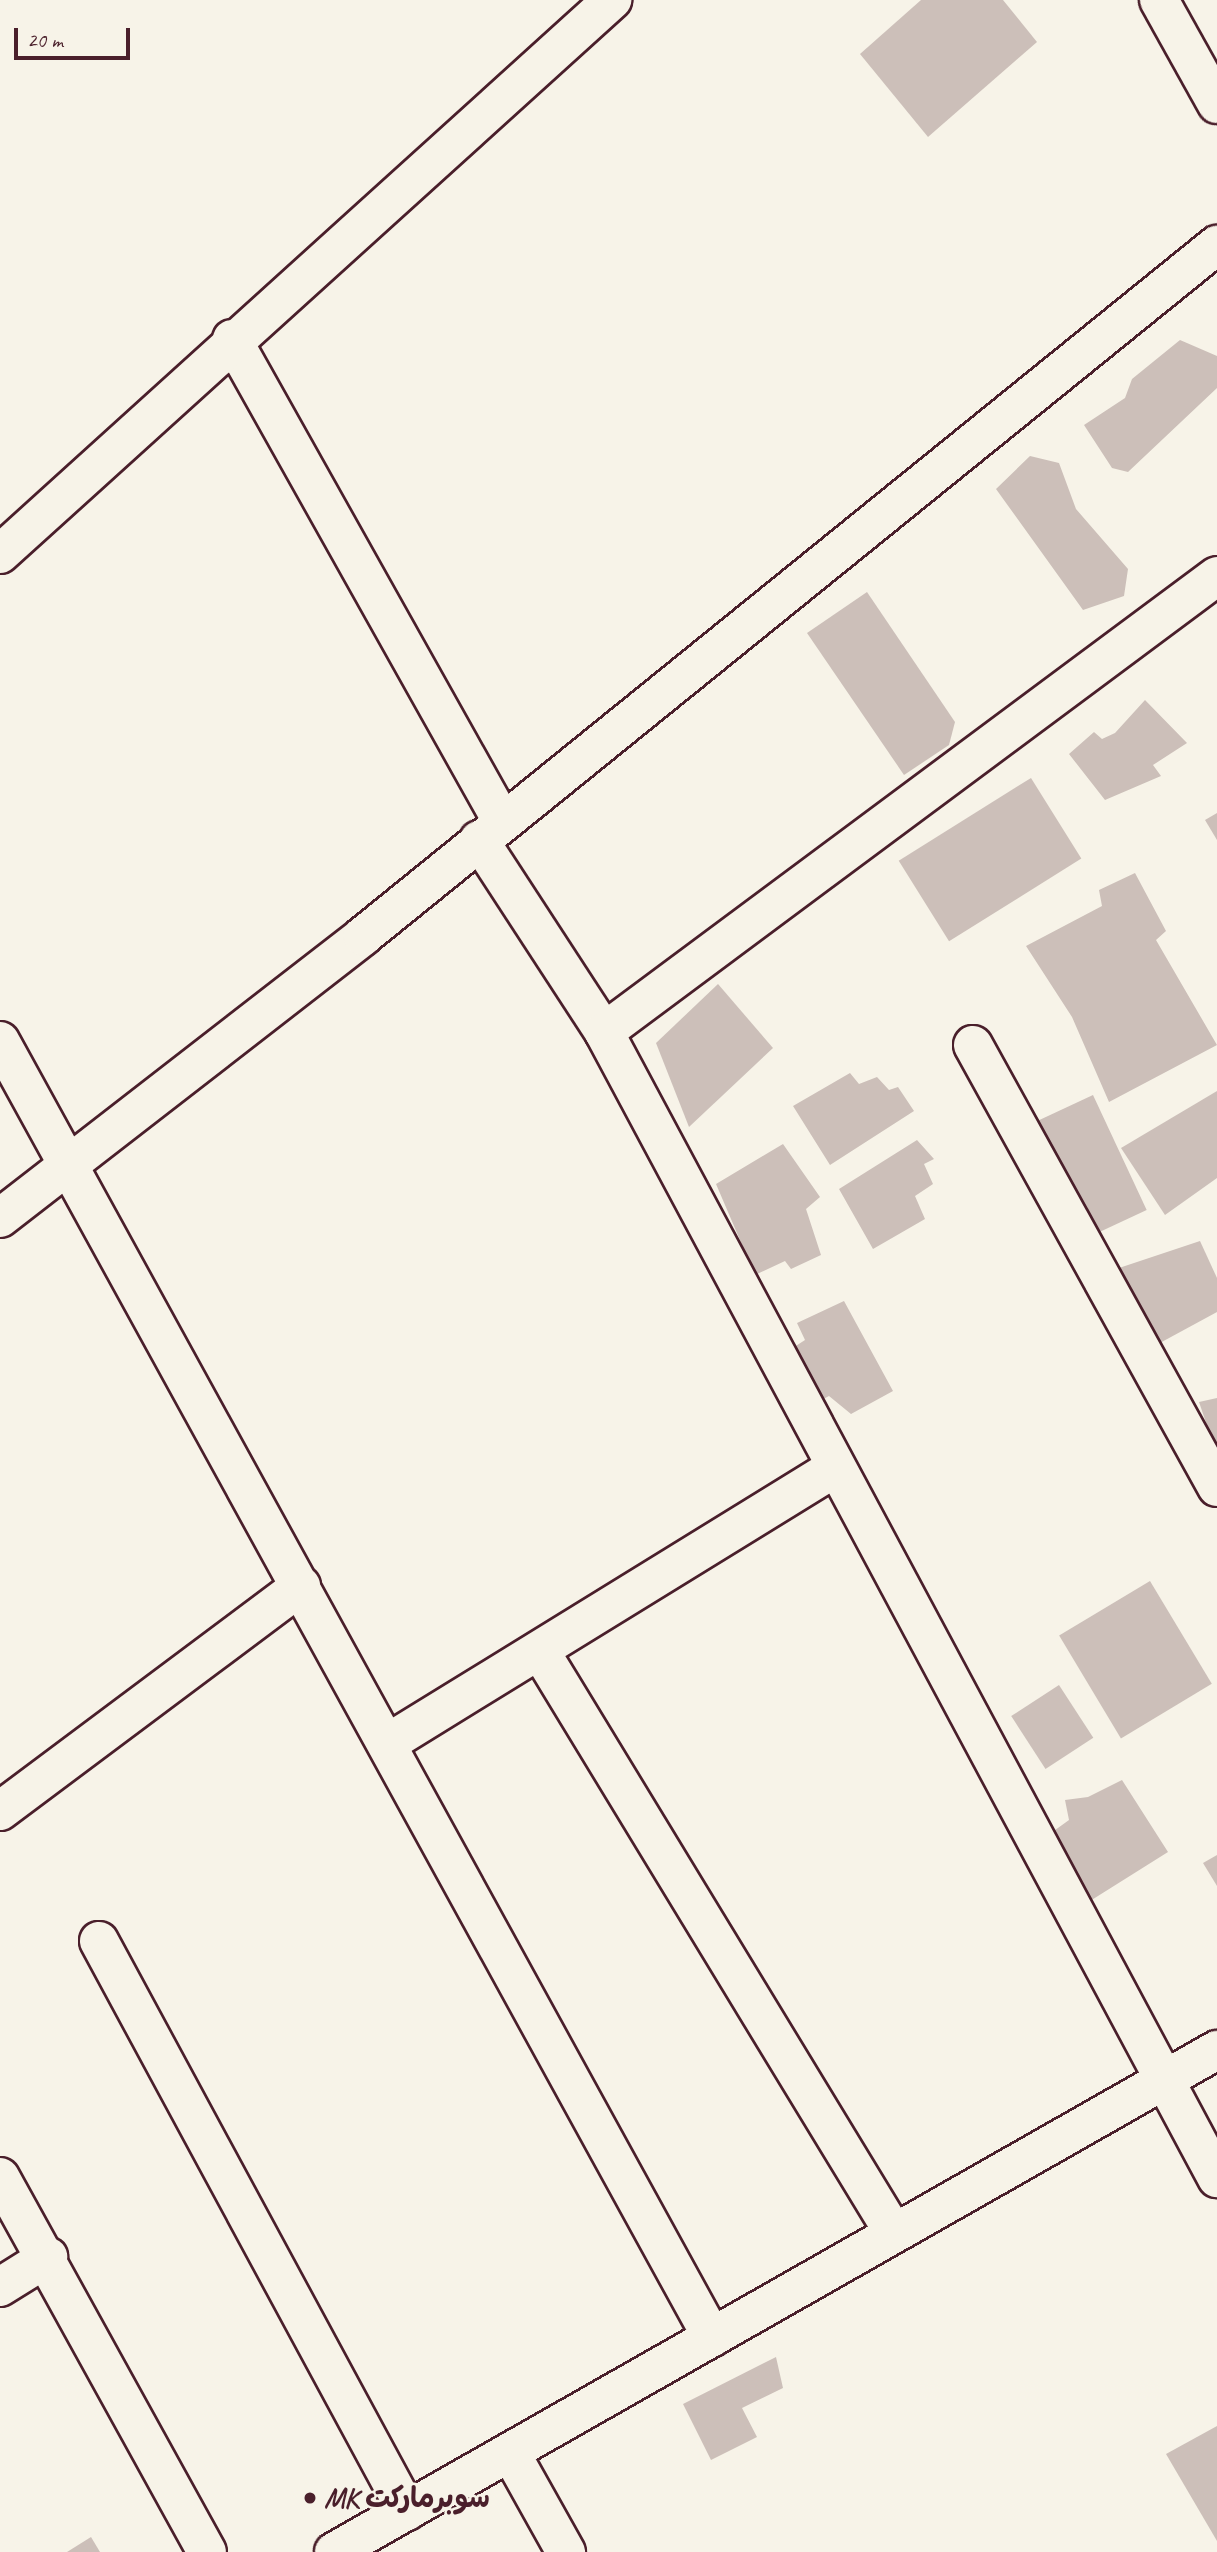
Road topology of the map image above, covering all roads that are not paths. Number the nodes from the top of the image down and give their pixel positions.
1 (612, 0) edge
2 (1159, 0) edge
3 (1217, 104) edge
4 (1217, 245) edge
5 (232, 339) junction
6 (0, 554) edge
7 (1217, 576) edge
8 (491, 831) junction
9 (604, 1032) junction
10 (0, 1041) edge
11 (973, 1045) dead end
12 (72, 1161) junction
13 (0, 1218) edge
14 (833, 1469) junction
15 (1217, 1487) edge
16 (301, 1586) junction
17 (540, 1651) junction
18 (388, 1743) junction
19 (0, 1811) edge
20 (99, 1941) dead end
21 (1217, 2050) edge
22 (1166, 2079) junction
23 (0, 2177) edge
24 (1217, 2178) edge
25 (894, 2234) junction
26 (48, 2257) junction
27 (0, 2287) edge
28 (712, 2337) junction
29 (510, 2452) junction
30 (407, 2511) junction
31 (207, 2552) edge
32 (334, 2552) edge
33 (566, 2552) edge

1 - 5 street
2 - 3 street
4 - 8 street
5 - 6 street
5 - 8 street
7 - 9 street
8 - 9 street
8 - 12 street
9 - 14 street
10 - 12 street
11 - 15 street
12 - 13 street
12 - 16 street
14 - 17 street
14 - 22 street
16 - 18 street
16 - 19 street
17 - 18 street
17 - 25 street
18 - 28 street
20 - 30 street
21 - 22 street
22 - 24 street
22 - 25 street
23 - 26 street
25 - 28 street
26 - 27 street
26 - 31 street
28 - 29 street
29 - 30 street
29 - 33 street
30 - 32 street

